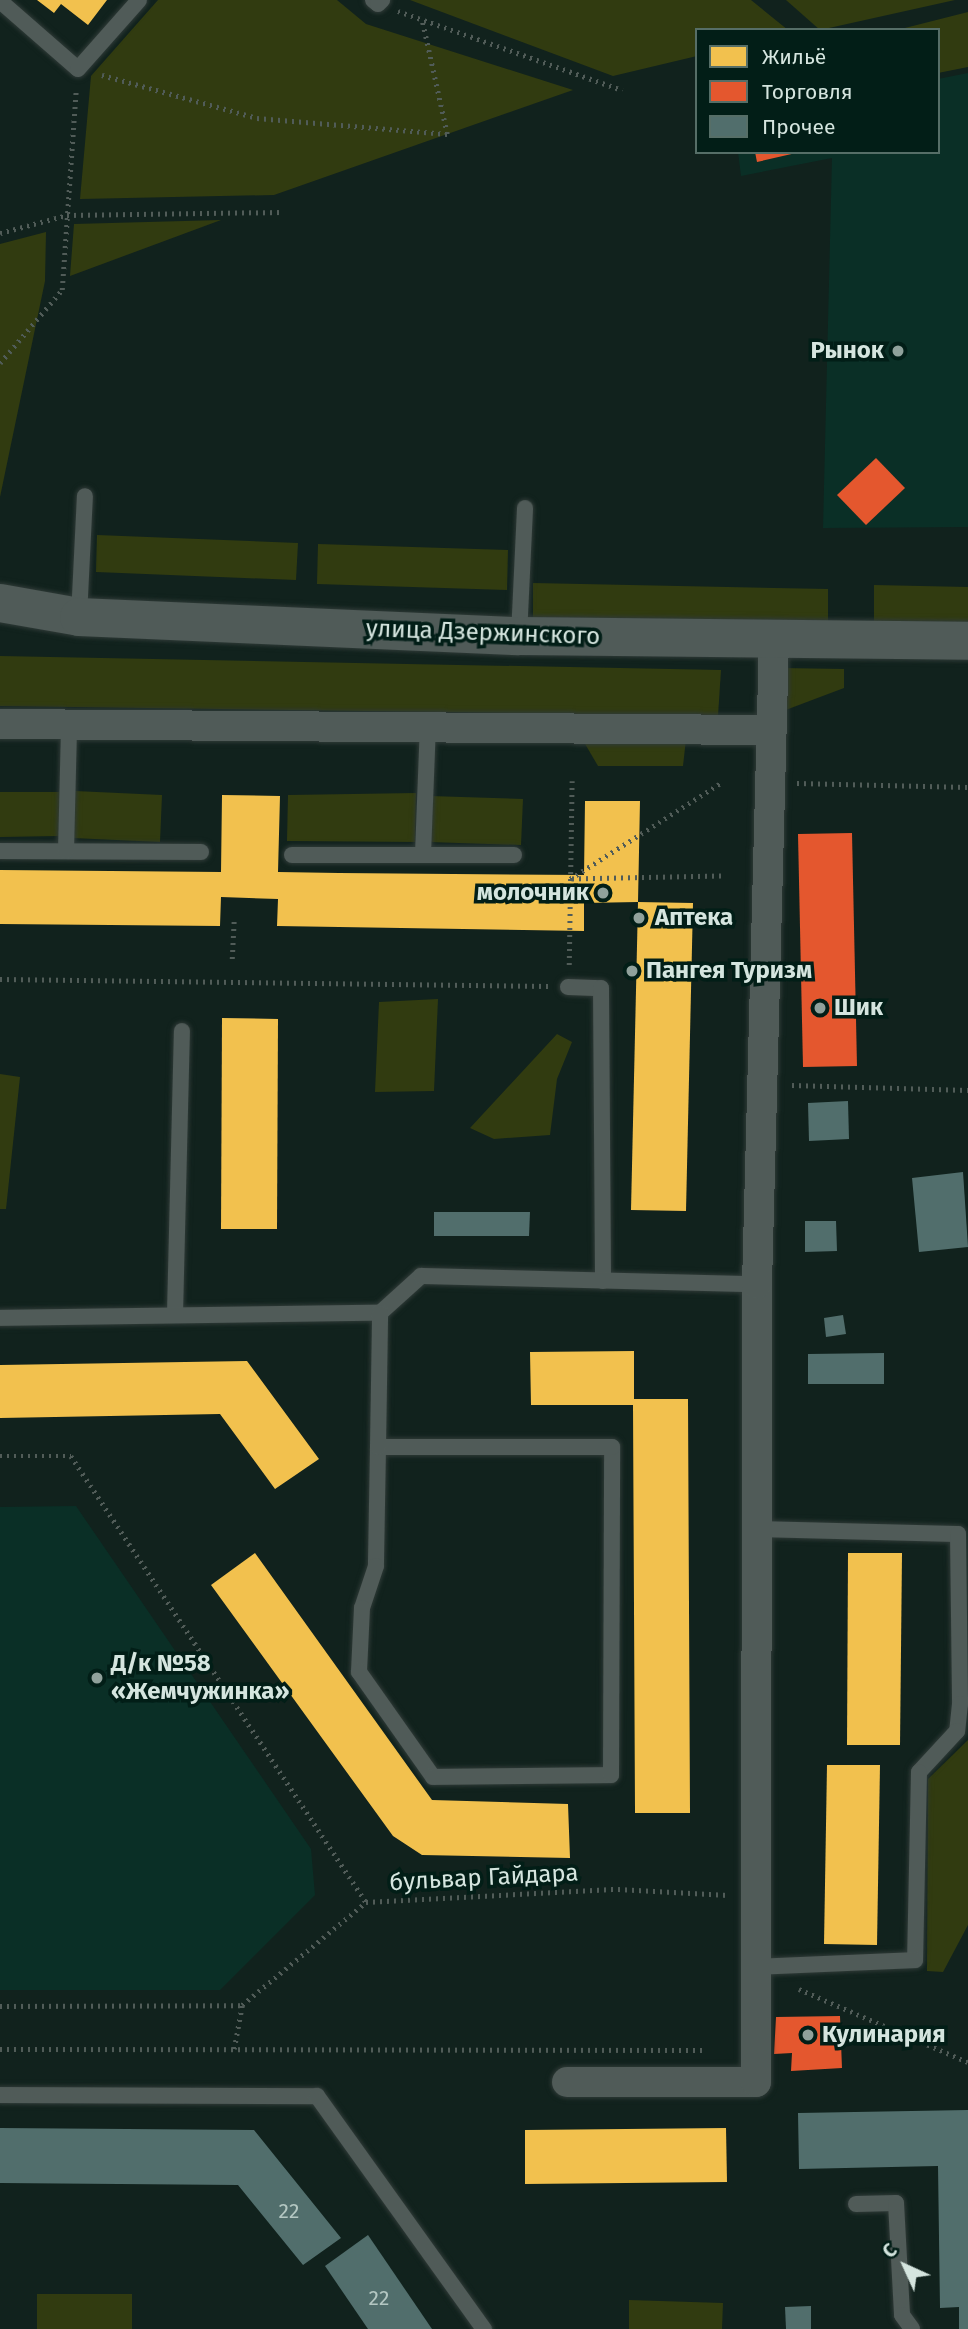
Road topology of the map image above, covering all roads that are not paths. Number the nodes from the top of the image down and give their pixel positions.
1 (139, 0) edge
2 (0, 1) edge
3 (85, 496) dead end
4 (525, 508) dead end
5 (0, 603) edge
6 (79, 617) junction
7 (519, 636) junction
8 (774, 639) junction
9 (968, 641) edge
10 (0, 724) edge
11 (428, 726) junction
12 (69, 727) junction
13 (770, 730) junction
14 (0, 851) edge
15 (66, 851) junction
16 (201, 852) dead end
17 (423, 854) junction
18 (292, 855) dead end
19 (514, 855) dead end
20 (568, 986) road end
21 (182, 1031) dead end
22 (603, 1280) junction
23 (757, 1284) junction
24 (380, 1313) junction
25 (175, 1314) junction
26 (0, 1318) edge
27 (378, 1447) junction
28 (755, 1529) junction
29 (756, 1967) junction
30 (567, 2082) dead end
31 (0, 2095) edge
32 (856, 2204) dead end
33 (484, 2329) edge
34 (912, 2329) edge

1 - 2 lane
3 - 6 lane
4 - 7 lane
5 - 6 street, улица Дзержинского
6 - 7 street, улица Дзержинского
7 - 8 street, улица Дзержинского
8 - 9 street, улица Дзержинского
8 - 13 street
10 - 12 street
11 - 12 street
11 - 13 street
11 - 17 lane
12 - 15 lane
13 - 23 street
14 - 15 lane
15 - 16 lane
17 - 18 lane
17 - 19 lane
20 - 22 lane
21 - 25 lane
22 - 23 lane
22 - 24 lane
23 - 28 street
24 - 25 lane
24 - 27 lane
25 - 26 lane
27 - 27 lane
28 - 29 street
28 - 29 lane
29 - 30 street
31 - 33 lane
32 - 34 lane

